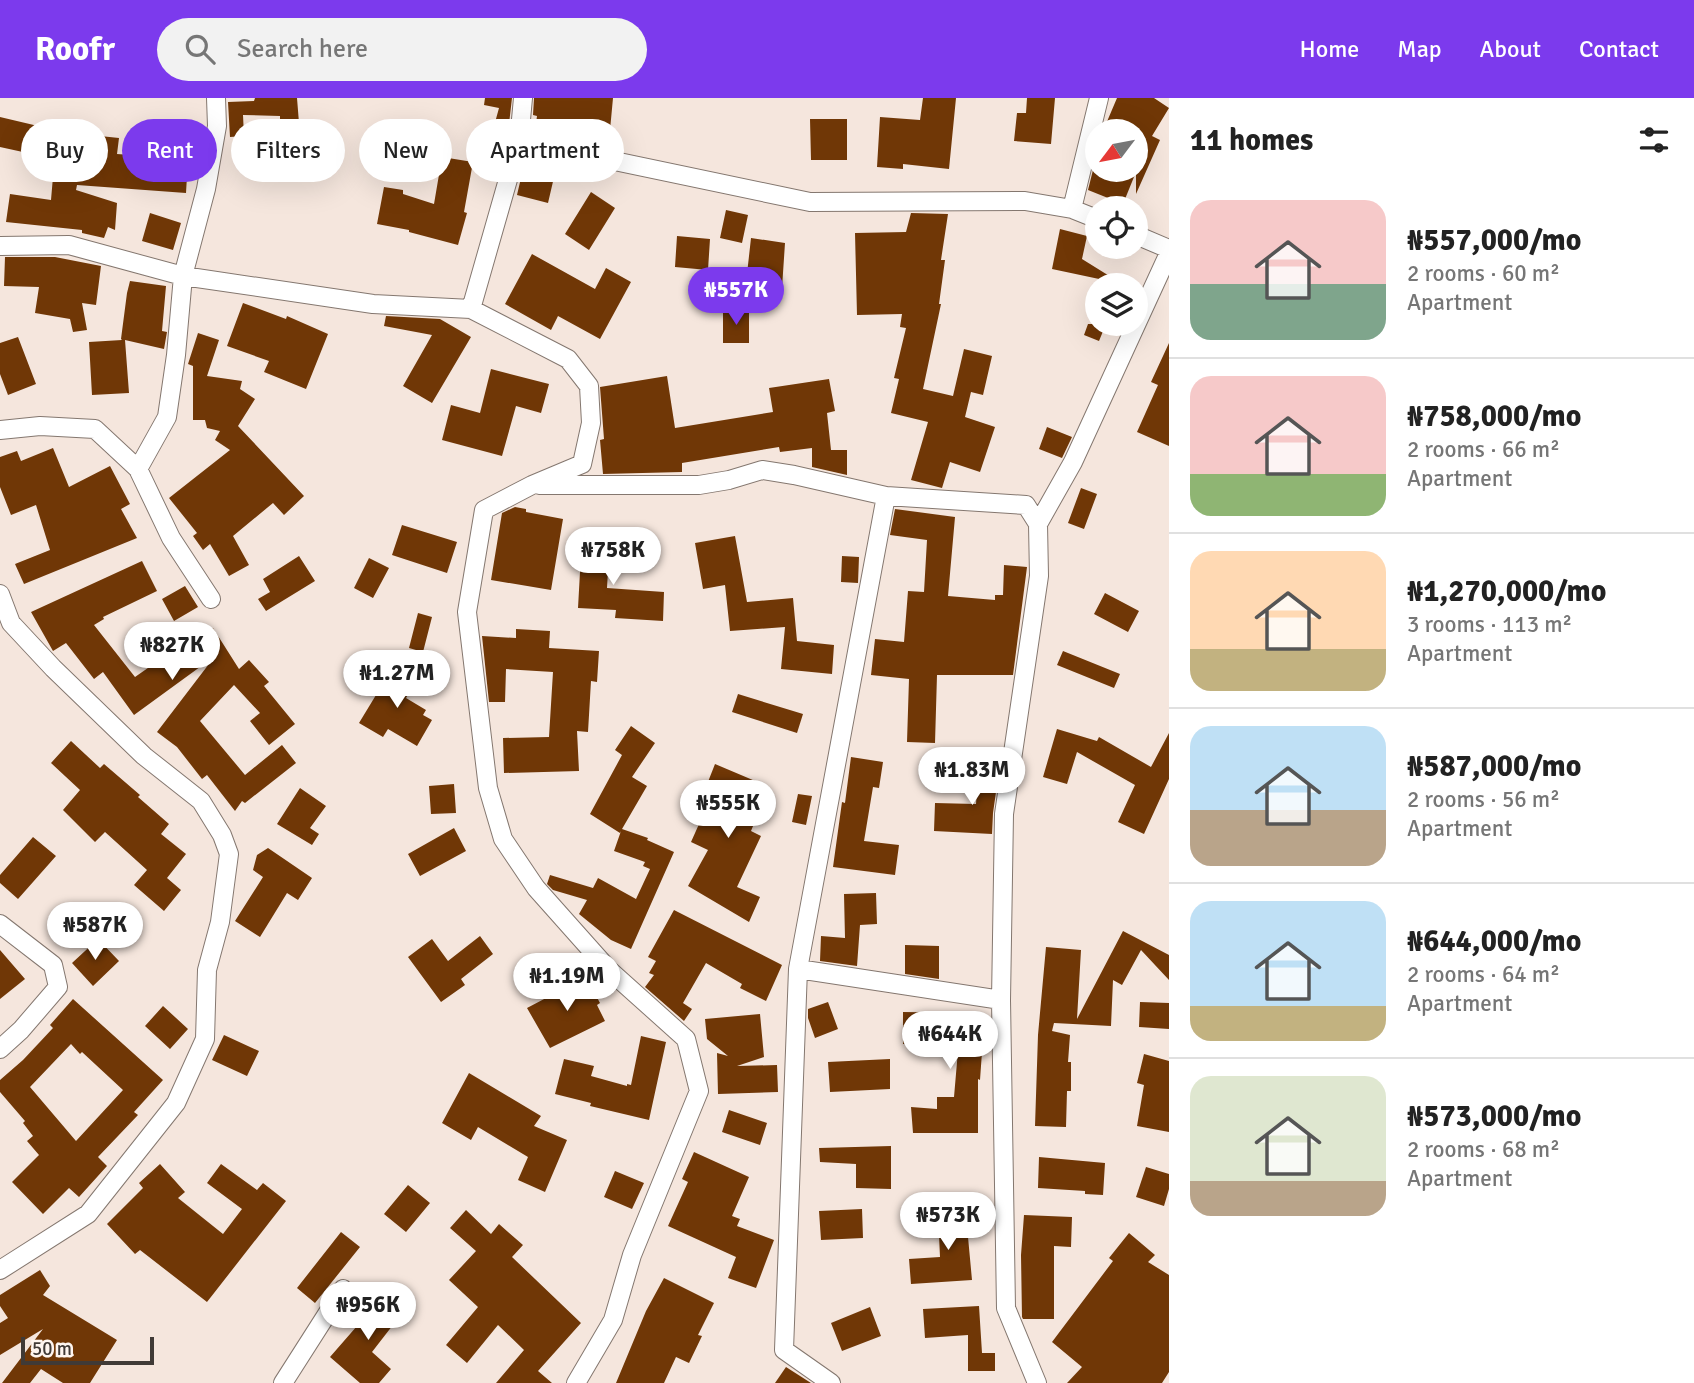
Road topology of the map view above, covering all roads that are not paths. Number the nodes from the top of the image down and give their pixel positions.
1 (216, 98) edge
2 (523, 98) edge
3 (1099, 98) edge
4 (521, 119) edge
5 (624, 163) edge
6 (507, 182) edge
7 (1072, 209) junction
8 (1085, 214) edge
9 (1148, 241) edge
10 (0, 246) edge
11 (1169, 251) edge
12 (183, 276) junction
13 (471, 309) junction
14 (0, 430) edge
15 (138, 469) junction
16 (533, 485) junction
17 (886, 496) junction
18 (1038, 524) junction
19 (0, 594) edge
20 (211, 599) dead end
21 (0, 924) edge
22 (798, 969) junction
23 (1001, 1000) junction
24 (0, 1049) edge
25 (0, 1270) edge
26 (343, 1289) dead end
27 (283, 1383) edge
28 (576, 1383) edge
29 (831, 1383) edge
30 (1037, 1383) edge

1 - 12 street
2 - 4 street
3 - 7 street
5 - 7 street
6 - 13 street
7 - 8 street
9 - 11 street
10 - 12 street
11 - 18 street
12 - 13 street
12 - 15 street
13 - 16 street
14 - 15 street
15 - 20 street
16 - 17 street
16 - 28 street
17 - 18 street
17 - 22 street
18 - 23 street
19 - 25 street
21 - 24 street
22 - 23 street
22 - 29 street
23 - 30 street
26 - 27 street

